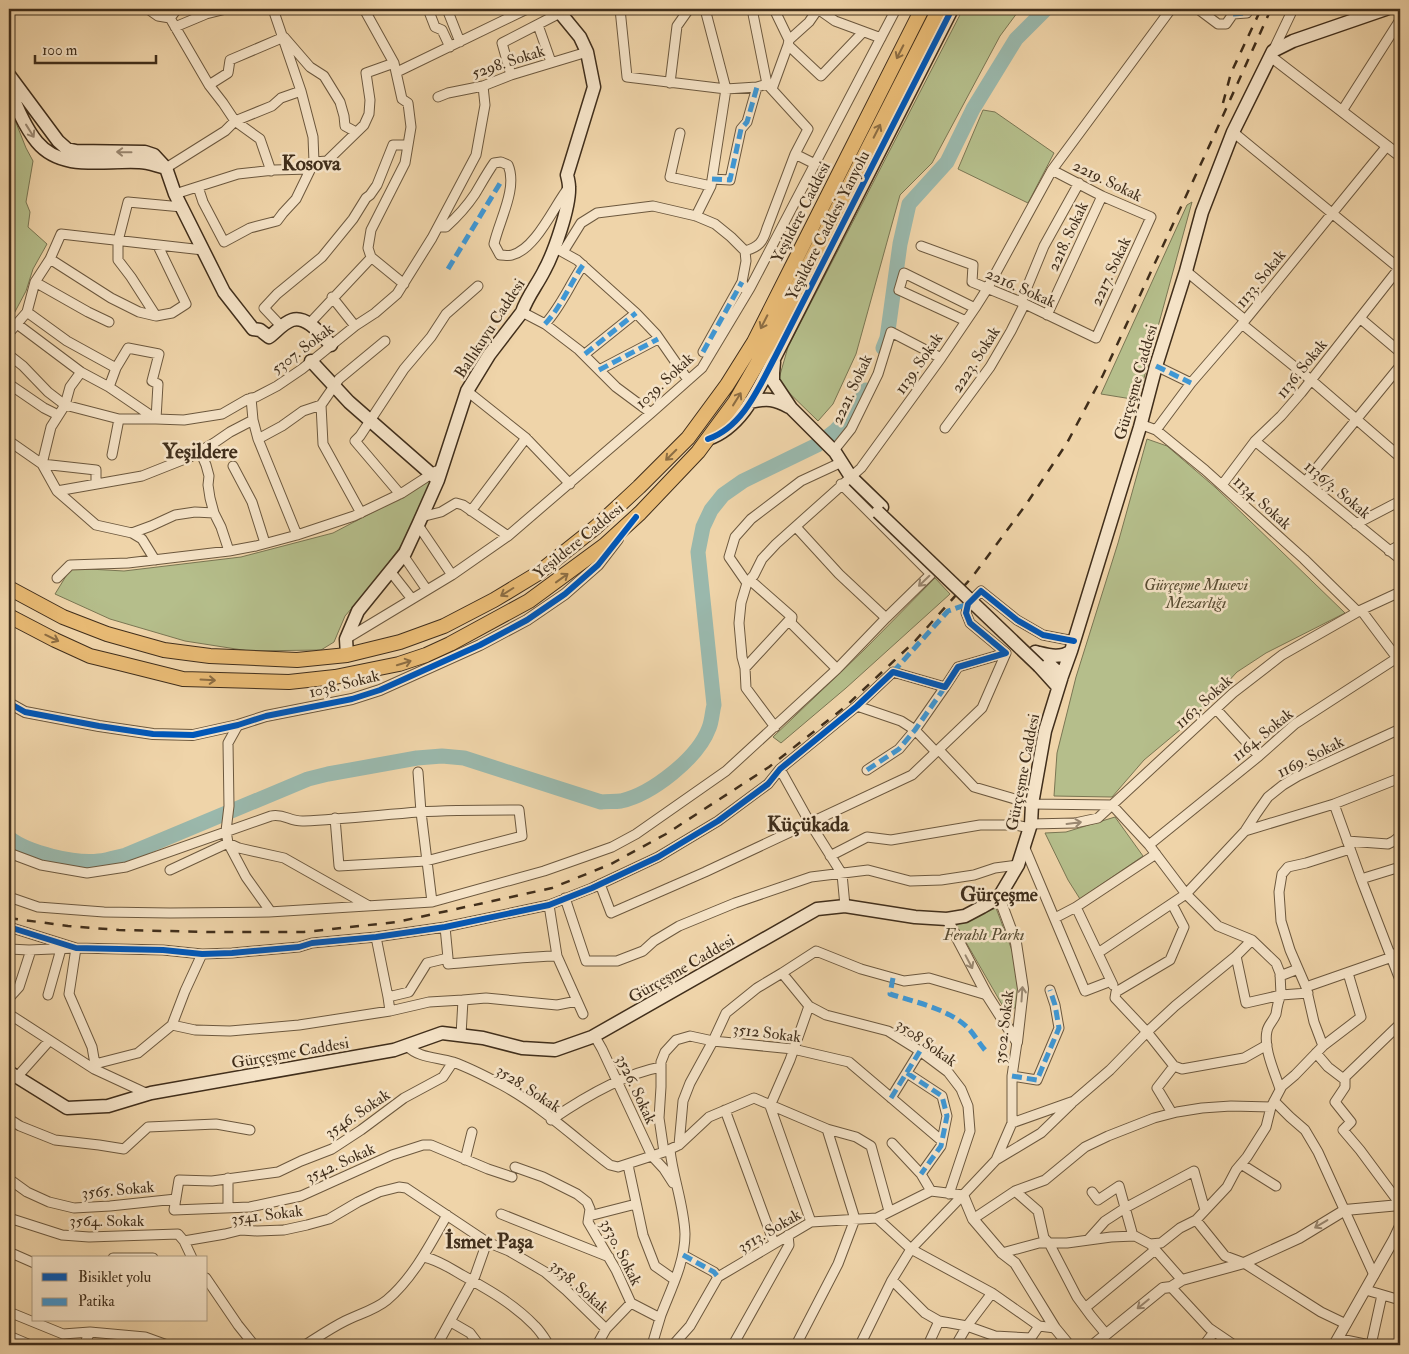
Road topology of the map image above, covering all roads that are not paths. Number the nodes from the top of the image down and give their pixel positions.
1 (148, 9) edge
2 (177, 9) edge
3 (226, 9) edge
4 (273, 9) edge
5 (364, 9) edge
6 (428, 9) edge
7 (447, 9) edge
8 (527, 9) edge
9 (620, 9) edge
10 (689, 9) edge
11 (705, 9) edge
12 (752, 9) edge
13 (774, 9) edge
14 (818, 9) edge
15 (896, 9) edge
16 (922, 9) edge
17 (939, 9) edge
18 (952, 9) edge
19 (1172, 9) edge
20 (1198, 9) edge
21 (1249, 9) edge
22 (1292, 9) edge
23 (1386, 9) edge
24 (559, 11) edge
25 (1229, 12) edge
26 (170, 18) junction
27 (1400, 20) edge
28 (538, 26) junction
29 (175, 27) junction
30 (863, 32) junction
31 (284, 38) junction
32 (881, 38) junction
33 (460, 42) junction
34 (788, 43) junction
35 (450, 47) junction
36 (587, 52) junction
37 (1272, 54) junction
38 (552, 62) junction
39 (395, 68) junction
40 (9, 75) edge
41 (511, 75) junction
42 (670, 83) junction
43 (209, 85) junction
44 (483, 86) junction
45 (769, 86) junction
46 (9, 87) edge
47 (757, 87) junction
48 (726, 89) junction
49 (301, 91) junction
50 (438, 97) dead end
51 (1342, 111) junction
52 (235, 121) junction
53 (356, 132) junction
54 (1233, 132) junction
55 (680, 133) dead end
56 (407, 145) junction
57 (1387, 146) junction
58 (795, 154) junction
59 (1400, 156) edge
60 (815, 164) junction
61 (312, 165) junction
62 (166, 168) junction
63 (1052, 170) junction
64 (271, 171) junction
65 (711, 183) junction
66 (1079, 183) junction
67 (198, 187) junction
68 (569, 187) junction
69 (175, 194) junction
70 (1102, 196) junction
71 (182, 207) junction
72 (1333, 213) junction
73 (696, 216) junction
74 (1151, 217) joint
75 (438, 227) junction
76 (118, 241) junction
77 (158, 246) junction
78 (921, 246) dead end
79 (559, 249) junction
80 (203, 250) junction
81 (745, 251) junction
82 (371, 258) junction
83 (50, 259) junction
84 (583, 265) junction
85 (1400, 268) edge
86 (1186, 271) junction
87 (35, 282) junction
88 (742, 282) junction
89 (404, 284) junction
90 (478, 286) dead end
91 (987, 289) junction
92 (747, 292) junction
93 (332, 297) junction
94 (1022, 303) junction
95 (975, 308) junction
96 (27, 312) junction
97 (522, 312) junction
98 (636, 313) junction
99 (1047, 315) junction
100 (156, 316) junction
101 (1360, 319) junction
102 (966, 321) junction
103 (109, 322) dead end
104 (1243, 322) junction
105 (17, 324) junction
106 (309, 324) junction
107 (545, 324) junction
108 (282, 326) junction
109 (354, 326) junction
110 (9, 334) edge
111 (1096, 338) joint
112 (658, 339) junction
113 (385, 342) dead end
114 (331, 345) junction
115 (703, 352) dead end
116 (1400, 352) edge
117 (585, 354) junction
118 (9, 355) edge
119 (775, 357) junction
120 (941, 358) junction
121 (311, 361) junction
122 (1156, 366) junction
123 (1400, 366) edge
124 (116, 368) junction
125 (599, 370) junction
126 (81, 372) junction
127 (688, 380) junction
128 (1311, 380) junction
129 (1191, 383) junction
130 (9, 384) edge
131 (334, 385) junction
132 (109, 387) junction
133 (467, 391) junction
134 (251, 398) junction
135 (750, 402) junction
136 (65, 405) junction
137 (320, 405) junction
138 (792, 408) junction
139 (651, 414) junction
140 (58, 415) junction
141 (120, 419) junction
142 (156, 419) junction
143 (1356, 419) junction
144 (252, 420) junction
145 (370, 420) junction
146 (1140, 424) junction
147 (945, 428) dead end
148 (1156, 430) junction
149 (526, 438) junction
150 (258, 439) junction
151 (708, 439) junction
152 (9, 441) edge
153 (1255, 441) junction
154 (200, 451) junction
155 (112, 455) dead end
156 (839, 457) junction
157 (1400, 457) edge
158 (42, 464) junction
159 (233, 466) dead end
160 (437, 474) junction
161 (846, 481) junction
162 (1306, 481) junction
163 (96, 484) junction
164 (570, 484) junction
165 (1222, 485) junction
166 (57, 491) junction
167 (400, 494) junction
168 (1400, 501) edge
169 (876, 506) junction
170 (471, 511) junction
171 (361, 512) junction
172 (214, 513) junction
173 (636, 517) junction
174 (420, 521) junction
175 (1356, 524) junction
176 (796, 527) junction
177 (132, 533) junction
178 (297, 536) junction
179 (508, 536) junction
180 (265, 544) junction
181 (1400, 545) edge
182 (1389, 551) junction
183 (229, 552) junction
184 (403, 555) junction
185 (1400, 559) edge
186 (155, 560) junction
187 (390, 571) junction
188 (452, 575) junction
189 (56, 578) dead end
190 (748, 582) junction
191 (9, 588) edge
192 (427, 590) junction
193 (1400, 592) edge
194 (412, 598) junction
195 (1360, 611) junction
196 (9, 616) edge
197 (792, 618) junction
198 (886, 618) junction
199 (346, 639) junction
200 (1073, 646) junction
201 (1035, 652) junction
202 (1006, 653) junction
203 (347, 655) junction
204 (1399, 657) edge
205 (745, 668) junction
206 (837, 669) junction
207 (1060, 682) junction
208 (946, 687) junction
209 (9, 703) edge
210 (857, 706) junction
211 (1216, 709) junction
212 (238, 725) junction
213 (775, 727) junction
214 (1400, 729) edge
215 (915, 730) junction
216 (938, 751) junction
217 (1259, 756) junction
218 (780, 769) junction
219 (867, 770) dead end
220 (418, 772) dead end
221 (1400, 778) edge
222 (1032, 804) junction
223 (1334, 804) junction
224 (1112, 805) junction
225 (421, 812) junction
226 (335, 818) junction
227 (810, 823) junction
228 (1031, 826) junction
229 (226, 829) junction
230 (1245, 831) junction
231 (1400, 836) edge
232 (228, 843) junction
233 (1149, 845) junction
234 (1349, 845) junction
235 (1024, 846) junction
236 (9, 853) edge
237 (1156, 854) junction
238 (830, 856) junction
239 (426, 861) junction
240 (1018, 865) junction
241 (1400, 867) edge
242 (170, 870) dead end
243 (842, 874) junction
244 (1361, 879) junction
245 (600, 884) junction
246 (1186, 894) junction
247 (9, 897) edge
248 (999, 897) junction
249 (565, 898) junction
250 (432, 902) junction
251 (549, 904) junction
252 (1172, 904) junction
253 (370, 906) junction
254 (846, 906) junction
255 (1076, 907) junction
256 (271, 912) junction
257 (1055, 918) junction
258 (946, 919) junction
259 (9, 927) edge
260 (445, 927) junction
261 (376, 937) junction
262 (1252, 940) junction
263 (76, 948) junction
264 (9, 949) edge
265 (61, 949) junction
266 (30, 950) junction
267 (1400, 950) edge
268 (1098, 953) junction
269 (202, 954) junction
270 (558, 956) junction
271 (1236, 956) junction
272 (1392, 956) junction
273 (448, 958) junction
274 (1298, 968) junction
275 (1348, 972) junction
276 (782, 973) junction
277 (1280, 976) junction
278 (1400, 980) edge
279 (1111, 981) junction
280 (1050, 990) dead end
281 (1307, 990) junction
282 (1116, 992) junction
283 (1280, 994) junction
284 (48, 995) dead end
285 (987, 995) junction
286 (388, 997) junction
287 (9, 998) edge
288 (462, 1000) junction
289 (577, 1001) junction
290 (809, 1006) junction
291 (390, 1011) junction
292 (9, 1014) edge
293 (583, 1014) dead end
294 (1400, 1024) edge
295 (172, 1025) junction
296 (1147, 1032) junction
297 (461, 1035) junction
298 (594, 1036) junction
299 (714, 1040) junction
300 (49, 1041) junction
301 (1017, 1042) junction
302 (1267, 1045) junction
303 (407, 1046) junction
304 (1323, 1046) junction
305 (793, 1049) junction
306 (920, 1051) junction
307 (1316, 1053) junction
308 (453, 1062) junction
309 (94, 1066) junction
310 (1174, 1066) junction
311 (661, 1067) junction
312 (907, 1073) junction
313 (13, 1074) edge
314 (1012, 1076) junction
315 (1345, 1080) junction
316 (617, 1082) junction
317 (1280, 1089) junction
318 (148, 1094) junction
319 (891, 1098) junction
320 (1074, 1101) junction
321 (1273, 1104) junction
322 (770, 1106) junction
323 (725, 1110) junction
324 (1172, 1114) junction
325 (9, 1119) edge
326 (552, 1120) junction
327 (1012, 1123) junction
328 (827, 1129) junction
329 (250, 1130) dead end
330 (472, 1132) dead end
331 (942, 1141) junction
332 (892, 1143) dead end
333 (679, 1145) junction
334 (667, 1151) junction
335 (652, 1156) junction
336 (465, 1160) junction
337 (996, 1160) junction
338 (628, 1164) junction
339 (1241, 1164) junction
340 (515, 1167) dead end
341 (921, 1174) junction
342 (512, 1176) dead end
343 (228, 1178) junction
344 (9, 1179) edge
345 (1276, 1186) dead end
346 (406, 1188) joint
347 (678, 1191) junction
348 (1015, 1191) junction
349 (931, 1192) junction
350 (1092, 1192) dead end
351 (949, 1194) junction
352 (963, 1195) junction
353 (176, 1199) junction
354 (636, 1204) junction
355 (1400, 1205) edge
356 (228, 1208) junction
357 (1125, 1208) junction
358 (1205, 1210) junction
359 (1345, 1210) junction
360 (888, 1211) junction
361 (501, 1214) dead end
362 (447, 1215) junction
363 (589, 1216) junction
364 (9, 1218) edge
365 (877, 1218) junction
366 (855, 1219) junction
367 (972, 1219) junction
368 (1196, 1220) junction
369 (811, 1222) junction
370 (1400, 1226) edge
371 (788, 1236) junction
372 (1133, 1236) junction
373 (181, 1238) junction
374 (1088, 1240) junction
375 (1397, 1240) edge
376 (487, 1242) junction
377 (774, 1243) junction
378 (1049, 1243) junction
379 (1153, 1247) junction
380 (912, 1249) junction
381 (9, 1252) edge
382 (1002, 1253) junction
383 (683, 1255) junction
384 (191, 1256) edge
385 (424, 1257) junction
386 (609, 1257) junction
387 (32, 1262) edge
388 (1244, 1263) junction
389 (1374, 1275) junction
390 (718, 1276) junction
391 (675, 1280) junction
392 (892, 1280) junction
393 (1182, 1280) junction
394 (208, 1281) edge
395 (473, 1281) junction
396 (1170, 1287) junction
397 (1366, 1290) junction
398 (992, 1293) junction
399 (1382, 1295) junction
400 (1400, 1300) edge
401 (631, 1303) junction
402 (1085, 1308) junction
403 (9, 1312) edge
404 (660, 1318) junction
405 (32, 1319) edge
406 (939, 1321) junction
407 (451, 1322) junction
408 (48, 1324) edge
409 (1346, 1324) junction
410 (967, 1326) junction
411 (1039, 1326) junction
412 (1055, 1328) junction
413 (606, 1329) junction
414 (90, 1332) junction
415 (1214, 1332) junction
416 (1106, 1334) junction
417 (9, 1336) edge
418 (1028, 1342) edge
419 (1336, 1342) edge
420 (28, 1344) dead end
421 (84, 1345) edge
422 (167, 1345) edge
423 (254, 1345) edge
424 (307, 1345) edge
425 (437, 1345) edge
426 (479, 1345) edge
427 (549, 1345) edge
428 (597, 1345) edge
429 (652, 1345) edge
430 (673, 1345) edge
431 (733, 1345) edge
432 (796, 1345) edge
433 (860, 1345) edge
434 (928, 1345) edge
435 (956, 1345) edge
436 (1069, 1345) edge
437 (1093, 1345) edge
438 (1204, 1345) edge
439 (1234, 1345) edge
440 (1367, 1345) edge
441 (1371, 1345) edge

1 - 26 street
2 - 26 street
3 - 29 street
4 - 31 street
5 - 39 street
6 - 35 street
7 - 33 street
8 - 33 street
9 - 42 street
10 - 42 street
11 - 48 street
12 - 45 street
13 - 34 street
14 - 30 street
14 - 34 street
15 - 32 street, 1039. Sokak
16 -> 203 highway, Yeşildere Caddesi
151 -> 17 highway, Yeşildere Caddesi
18 - 119 main road, Yeşildere Caddesi Yanyolu
19 - 63 street, 1139. Sokak
20 - 25 street
21 - 25 street
22 - 37 street
23 - 37 main road
24 - 28 street
24 - 36 main road, Ballıkuyu Caddesi
26 - 29 street
27 - 51 street
28 - 38 street
28 - 41 street
29 - 43 street
30 - 32 street
30 - 34 street
31 - 43 street
31 - 49 street
31 - 53 street
32 - 60 street, 1039. Sokak
33 - 35 street
34 - 45 street
35 - 39 street
36 - 38 street, 5298. Sokak
36 - 68 main road, Ballıkuyu Caddesi
37 - 51 street
37 - 54 main road, Gürçeşme Caddesi
38 - 41 street, 5298. Sokak
39 - 53 street
39 - 56 street
62 -> 40 main road
41 - 44 street, 5298. Sokak
42 - 48 street
43 - 52 street
44 - 50 street, 5298. Sokak
44 - 75 street, 5307. Sokak
45 - 47 street
45 - 58 street
46 -> 62 main road
47 - 48 street
47 - 65 street
48 - 65 street
49 - 52 street
49 - 61 street
51 - 57 street
52 - 62 street
52 - 64 street
53 - 61 street
54 - 72 street
54 - 86 main road, Gürçeşme Caddesi
55 - 65 street
56 - 82 street
56 - 108 street
57 - 59 street
57 - 72 street, 1133. Sokak
58 - 60 street
58 - 81 street
60 - 92 street, 1039. Sokak
61 - 64 street
61 - 67 street
62 - 69 main road
63 - 66 street, 2219. Sokak
63 - 91 street, 1139. Sokak
64 - 67 street
65 - 73 street
66 - 70 street, 2219. Sokak
66 - 94 street, 2223. Sokak
67 - 69 street
68 - 75 street
68 - 79 main road, Ballıkuyu Caddesi
69 - 71 main road
70 - 74 street, 2219. Sokak
70 - 99 street, 2218. Sokak
71 - 76 street
71 - 80 main road
72 - 85 street
72 - 104 street, 1133. Sokak
73 - 79 street
73 - 81 street
74 - 111 street, 2217. Sokak
75 - 89 street, 5307. Sokak
76 - 77 street
76 - 83 street
76 - 100 street
77 - 80 street
77 - 100 street
78 - 91 street, 2216. Sokak
79 - 84 street
79 - 97 main road, Ballıkuyu Caddesi
80 - 108 main road
81 - 88 street
82 - 89 street
82 - 93 street
83 - 87 street
83 - 100 street
84 - 98 street
84 - 107 street
85 - 101 street, 1136. Sokak
86 - 104 street
86 - 122 main road, Gürçeşme Caddesi
87 - 96 street
87 - 103 street
88 - 92 street
88 - 115 street
89 - 109 street, 5307. Sokak
90 - 145 street
91 - 94 street, 2216. Sokak
91 - 95 street, 1139. Sokak
92 - 127 street, 1039. Sokak
93 - 106 street
93 - 109 street
94 - 99 street, 2216. Sokak
94 - 147 street, 2223. Sokak
95 - 102 street, 1139. Sokak
95 - 102 street
96 - 105 street
96 - 124 street
97 - 107 street
97 - 133 main road, Ballıkuyu Caddesi
98 - 112 street
98 - 117 street
99 - 111 street, 2216. Sokak
101 - 116 street
101 - 128 street, 1136. Sokak
102 - 120 street, 1139. Sokak
104 - 128 street
104 - 129 street, 1133. Sokak
105 - 110 street
105 - 126 street
106 - 108 main road
106 - 114 main road
107 - 117 street
109 - 114 street, 5307. Sokak
112 - 125 street
112 - 127 street
113 - 131 street
114 - 121 street, 5307. Sokak
117 - 125 street
118 - 136 street
119 - 135 main road, Yeşildere Caddesi Yanyolu
119 - 138 main road
120 - 156 street, 2221. Sokak
120 - 161 street, 1139. Sokak
121 - 131 main road
121 - 134 street, 5307. Sokak
122 - 129 street
122 - 146 main road, Gürçeşme Caddesi
123 - 143 street
124 - 132 street
124 - 142 street
125 - 139 street
126 - 132 street
126 - 136 street
127 - 139 street, 1039. Sokak
128 - 143 street
128 - 153 street, 1136. Sokak
129 - 148 street, 1133. Sokak
130 - 140 street
131 - 137 street
131 - 145 main road
132 - 142 street
133 - 149 street
133 - 160 main road, Ballıkuyu Caddesi
134 - 142 street, 5307. Sokak
134 - 144 street
135 - 138 main road
135 - 151 main road, Yeşildere Caddesi Yanyolu
136 - 140 street
136 - 141 street, 5307. Sokak
137 - 150 street
137 - 171 street
138 - 156 main road
139 - 164 street, 1039. Sokak
140 - 158 street
141 - 142 street, 5307. Sokak
141 - 155 street
143 - 157 street
143 - 162 street
144 - 150 street
144 - 154 street
145 - 160 main road
145 - 167 street
146 - 148 street, 1134. Sokak
146 - 200 main road, Gürçeşme Caddesi
148 - 165 street, 1134. Sokak
149 - 164 street
149 - 170 street
150 - 178 street
151 - 173 highway, Yeşildere Caddesi
152 - 158 street
153 - 162 street, 1136/3. Sokak
153 - 165 street, 1136. Sokak
154 - 163 street
154 - 172 street
156 - 161 main road
156 - 190 street
158 - 163 street
158 - 166 street
159 - 180 street
160 - 167 street
160 - 174 main road, Ballıkuyu Caddesi
161 - 169 main road
161 - 176 street, 1139. Sokak
161 -> 198 street
162 - 175 street, 1136/3. Sokak
163 - 166 street
164 - 179 street, 1039. Sokak
165 - 195 street, 1134. Sokak
166 - 177 street
167 - 171 street
168 - 175 street
169 - 201 main road
169 - 207 main road, bridge
170 - 174 street
170 - 179 street
171 - 178 street
172 - 177 street
172 - 183 street
196 -> 173 highway, Yeşildere Caddesi
173 - 212 street, 1038. Sokak
174 - 184 main road, Ballıkuyu Caddesi
174 - 188 street
175 - 182 street, 1136/3. Sokak
176 - 190 street, 1139. Sokak
176 - 198 street
177 - 186 street
178 - 180 street
179 - 188 street, 1039. Sokak
180 - 183 street
181 - 182 street
182 - 185 street, 1136/3. Sokak
183 - 186 street
184 - 187 main road, Ballıkuyu Caddesi
184 - 192 street
186 - 189 street
187 - 194 street
187 - 199 main road, Ballıkuyu Caddesi
188 - 192 street, 1039. Sokak
190 - 197 street
190 - 205 street, 1139. Sokak
191 - 203 highway, Yeşildere Caddesi
192 - 194 street, 1039. Sokak
193 - 195 street, 1163. Sokak
194 - 199 street, 1039. Sokak
195 - 204 street, 1134. Sokak
195 - 211 street, 1163. Sokak
197 - 205 street
197 - 206 street
198 - 206 street
199 - 203 main road, Ballıkuyu Caddesi
200 - 201 main road
200 - 202 street
200 - 207 main road, Gürçeşme Caddesi
201 - 207 main road
202 - 208 street
202 - 216 street
204 - 217 street, 1164. Sokak
205 - 213 street, 1139. Sokak
206 - 213 street
207 - 222 main road, Gürçeşme Caddesi
208 - 210 street
208 - 215 street
209 - 212 street, 1038. Sokak
210 - 215 street
210 - 218 street
211 - 217 street
211 - 224 street, 1163. Sokak
212 - 229 street
213 - 250 street
214 - 230 street, 1169. Sokak
215 - 216 street
215 - 219 street
216 - 222 street
216 - 227 street
217 - 233 street, 1164. Sokak
218 - 227 street
218 - 245 street
220 - 225 street
221 - 223 street
222 - 224 street
222 - 228 main road, Gürçeşme Caddesi
223 - 230 street
223 - 234 street
228 -> 224 street, 1163. Sokak
224 - 233 street
225 - 226 street
225 - 239 street
225 - 239 street
226 - 229 street
226 - 239 street
227 - 238 street
227 - 245 street
228 - 235 main road, Gürçeşme Caddesi
228 - 238 street, 1163. Sokak
229 - 232 street
229 - 236 street
230 - 246 street, 1169. Sokak
231 - 234 street
232 - 242 street
232 - 253 street
232 - 256 street
233 - 237 street
234 - 244 street
234 - 274 street
235 - 240 main road, Gürçeşme Caddesi
235 - 257 street
237 - 246 street
237 - 255 street
238 - 243 street
239 - 250 street
240 - 243 street
240 - 248 main road, Gürçeşme Caddesi
241 - 244 street
243 - 249 street
243 - 254 street
244 - 272 street
245 - 249 street
246 - 252 street, 1169. Sokak
246 - 262 street
247 - 256 street
248 - 258 main road, Gürçeşme Caddesi
301 -> 248 street, 3502. Sokak
249 - 251 street
250 - 253 street
251 - 260 street
251 - 270 street
252 - 268 street, 1169. Sokak
252 - 282 street
253 - 256 street
254 - 258 main road, Gürçeşme Caddesi
254 - 298 main road, Gürçeşme Caddesi
255 - 257 street
255 - 268 street
257 - 279 street
258 -> 285 street
259 - 263 street
260 - 261 street
260 - 273 street
261 - 269 street
261 - 286 street
262 - 271 street
262 - 277 street
263 - 265 street
263 - 269 street
263 - 309 street
264 - 266 street
265 - 266 street
265 - 284 street
266 - 287 street
267 - 272 street
268 - 279 street
269 - 295 street
270 - 273 street
270 - 289 street
271 - 283 street
271 - 296 street
272 - 275 street
272 - 278 street
273 - 286 street
274 - 277 street
274 - 281 street
275 - 281 street
275 - 304 street
276 - 285 street
276 - 290 street, 3508 Sokak
276 - 299 street
277 - 283 street
279 - 282 street
280 - 314 street
281 - 283 street
281 - 304 street
282 - 296 street
283 - 302 street
285 - 301 street
286 - 291 street
288 - 289 street
288 - 291 street
288 - 297 street
289 - 293 street
290 - 305 street
290 - 306 street, 3508 Sokak
291 - 295 street
292 - 300 street
294 - 315 street
295 - 309 street
296 - 310 street
296 - 320 street
297 - 298 main road, Gürçeşme Caddesi
297 - 303 main road, Gürçeşme Caddesi
298 - 316 street, 3526. Sokak
299 - 305 street, 3512 Sokak
299 - 311 street, 3512 Sokak
299 - 333 street
300 - 309 street
300 - 313 street
301 - 314 street, 3502. Sokak
302 - 310 street
302 - 317 street
303 - 308 street, 3528. Sokak
303 - 318 main road, Gürçeşme Caddesi
304 - 307 street
305 - 319 street, 3512 Sokak
305 - 322 street
306 - 312 street
306 - 351 street, 3508 Sokak
307 - 315 street
307 - 317 street
308 - 326 street, 3528. Sokak
308 - 343 street, 3546. Sokak
309 - 318 street
310 - 324 street
311 - 316 street
311 - 334 street, 3512 Sokak
312 - 319 street
312 - 331 street
313 - 318 main road, Gürçeşme Caddesi
314 - 327 street, 3502. Sokak
315 - 355 street
316 - 326 street
316 - 335 street, 3526. Sokak
317 - 321 street
319 - 331 street, 3512 Sokak
320 - 327 street
320 - 337 street
321 - 324 street
321 - 339 street
321 - 359 street
322 - 323 street, 3528. Sokak
322 - 328 street, 3528. Sokak
322 - 369 street
323 - 333 street, 3528. Sokak
323 - 377 street
324 - 348 street
325 - 329 street
326 - 338 street, 3528. Sokak
327 - 337 street, 3502. Sokak
328 - 360 street, 3528. Sokak
328 - 366 street
330 - 336 street
331 - 341 street
332 - 341 street
333 - 334 street, 3528. Sokak
334 - 335 street, 3528. Sokak
334 - 347 street, 3512 Sokak
335 - 338 street, 3528. Sokak
335 - 347 street, 3526. Sokak
336 - 342 street, 3542. Sokak
336 - 356 street, 3542. Sokak
337 - 352 street
338 - 354 street
339 - 345 street
339 - 358 street
340 - 363 street, 3530. Sokak
341 - 349 street
343 - 353 street, 3546. Sokak
343 - 356 street
344 - 353 street, 3565. Sokak
346 - 362 street, 3538. Sokak
346 - 373 street, 3541. Sokak
347 - 383 street, 3512 Sokak
348 - 367 street
348 - 378 street
349 - 351 street
349 - 360 street, 3513. Sokak
350 - 357 street
351 - 352 street
352 - 367 street
352 - 380 street
353 - 356 street, 3542. Sokak
354 - 363 street
354 - 391 street
355 - 359 street
357 - 358 street
357 - 372 street
357 - 374 street
358 - 368 street
359 -> 388 street
359 - 389 street
360 - 365 street, 3513. Sokak
361 - 386 street
362 - 376 street, 3538. Sokak
362 - 385 street
363 - 386 street, 3530. Sokak
364 - 373 street, 3564. Sokak
365 - 366 street, 3513. Sokak
365 - 380 street
366 - 369 street, 3513. Sokak
366 - 432 street
367 - 382 street
368 - 379 street
368 - 388 street
369 - 371 street, 3513. Sokak
370 - 375 street
371 - 377 street, 3513. Sokak
371 - 431 street
372 - 374 street
372 - 379 street
373 - 384 street
374 - 378 street
375 - 389 street
376 - 395 street
376 - 413 street, 3538. Sokak
377 - 390 street, 3513. Sokak
378 - 382 street
378 - 402 street
379 - 393 street
379 - 402 street
380 - 392 street
380 - 398 street
381 - 387 street
382 - 412 street
383 - 390 street
383 - 391 street, 3512 Sokak
385 - 395 street
385 - 424 street
386 - 401 street, 3530. Sokak
388 - 393 street
388 - 409 street
389 - 397 street
390 - 430 street
391 - 404 street, 3512 Sokak
392 - 406 street
392 - 433 street
393 - 396 street
394 - 423 street
395 - 407 street
395 - 427 street
396 - 415 street
396 -> 416 street
397 - 399 street
397 - 409 street
398 - 410 street
398 - 411 street
399 - 400 street
399 - 441 street
401 - 404 street, 3530. Sokak
401 - 413 street
402 - 416 street
403 - 405 street
404 - 429 street, 3512 Sokak
406 - 410 street
406 - 434 street
407 - 425 street
407 - 426 street
408 - 414 street
409 - 419 street
410 - 418 street
410 - 435 street
411 - 412 street
411 - 418 street
412 - 436 street
413 - 428 street
414 - 421 street
414 - 422 street
415 - 438 street
415 - 439 street
416 - 437 street
417 - 420 street
419 - 440 street

